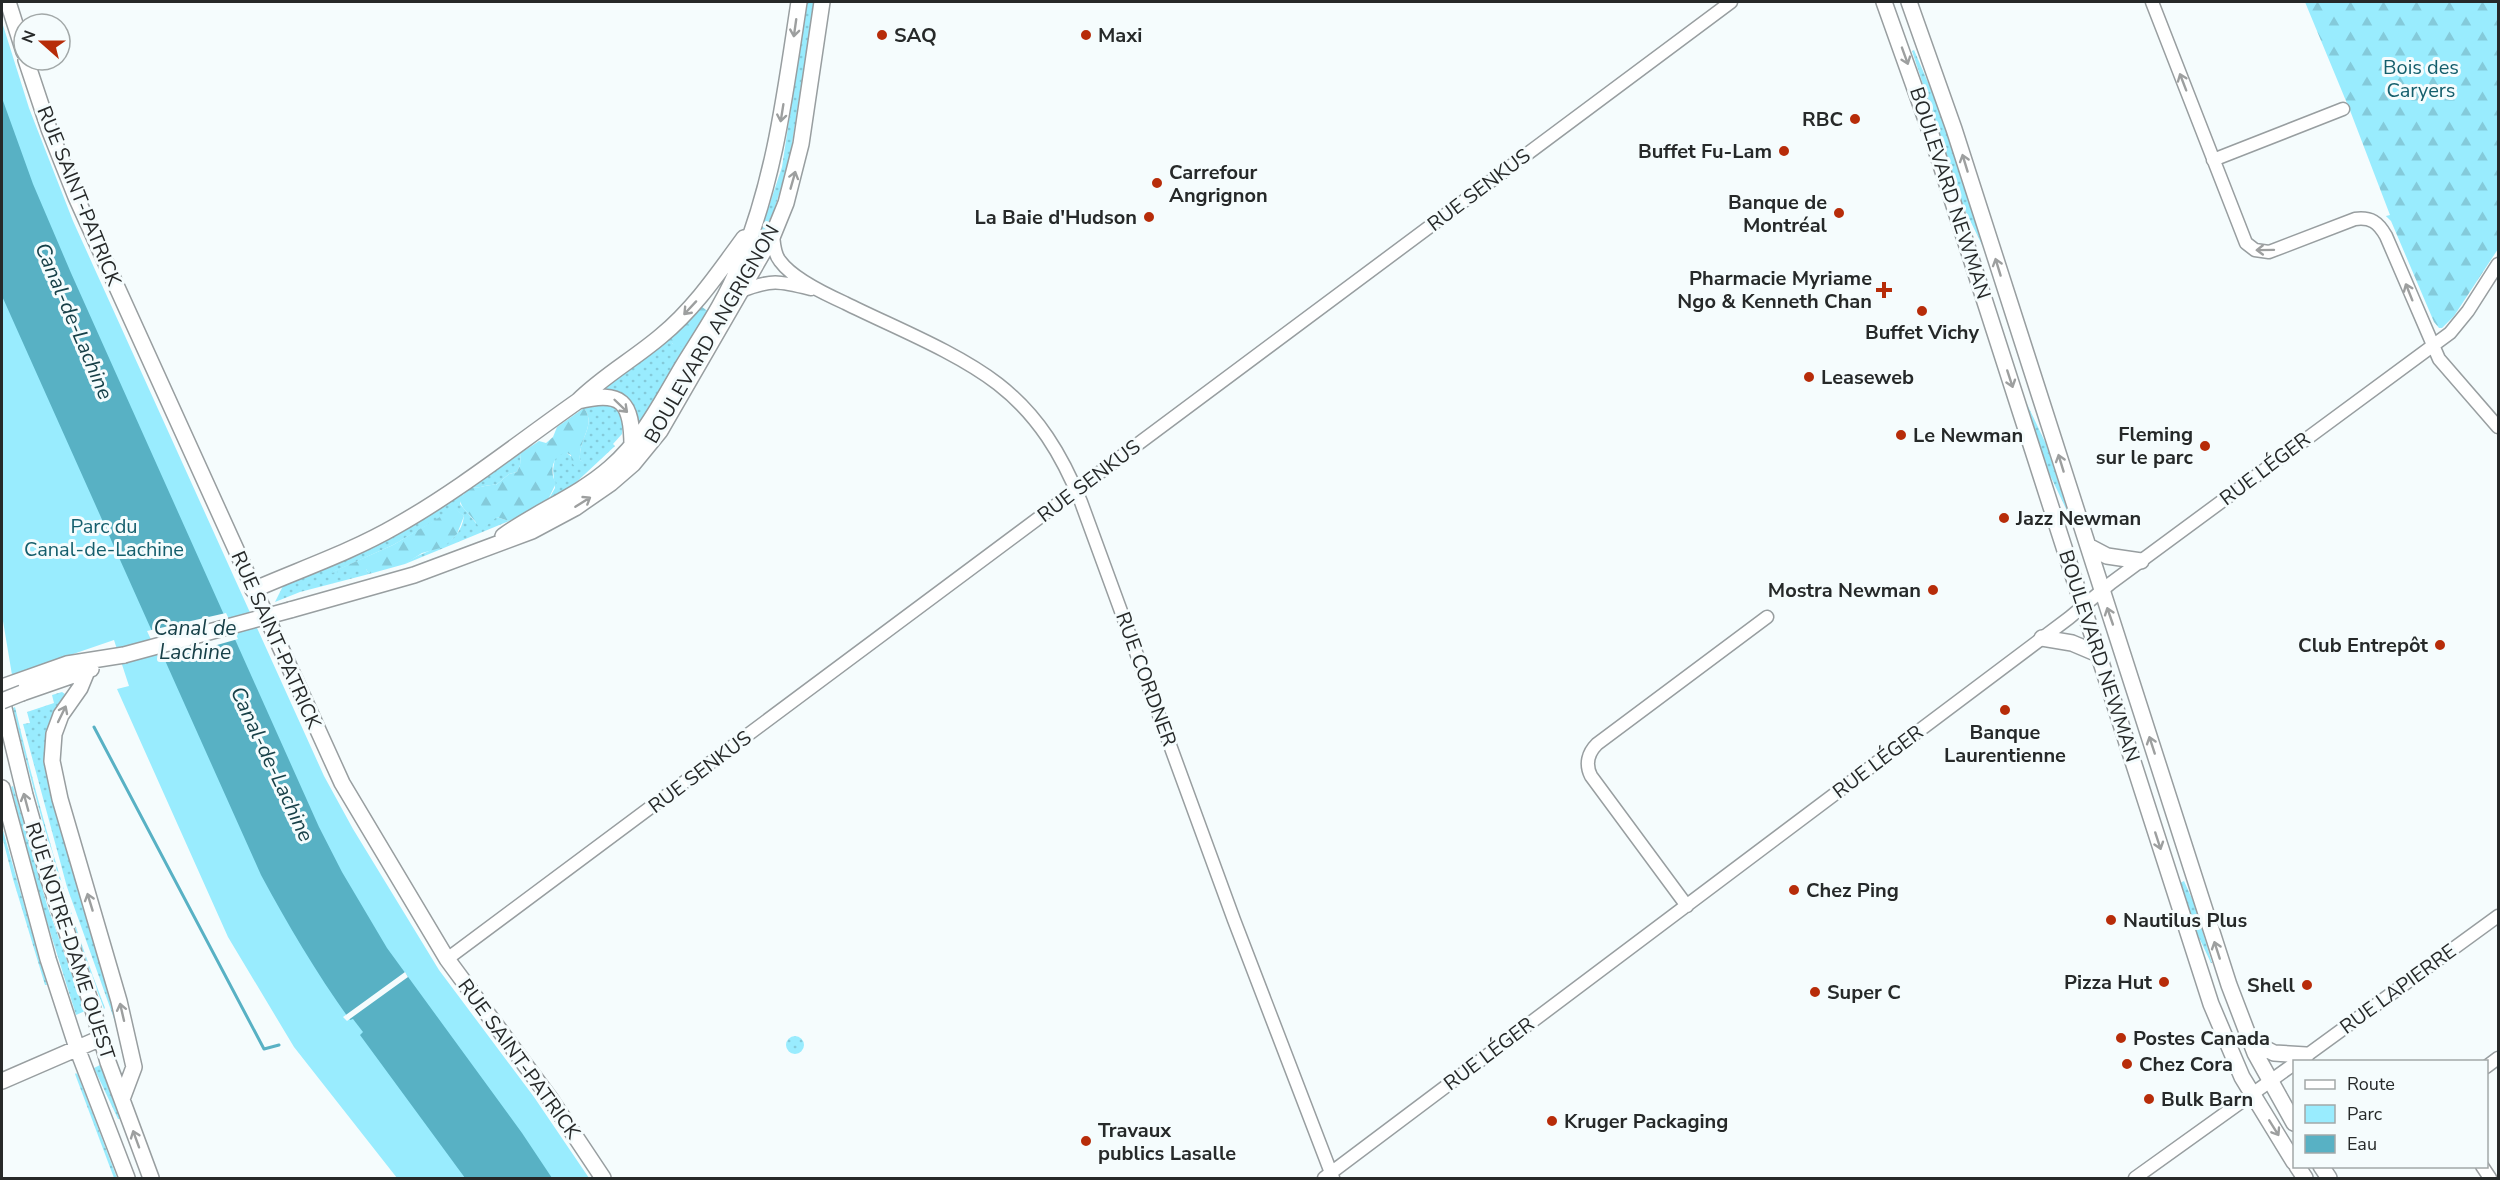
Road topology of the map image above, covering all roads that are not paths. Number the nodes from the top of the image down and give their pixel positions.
1 (799, 2) edge
2 (822, 2) edge
3 (1731, 2) edge
4 (1884, 2) edge
5 (1909, 2) edge
6 (2152, 2) edge
7 (30, 72) edge
8 (2343, 109) dead end
9 (2212, 160) junction
10 (756, 222) junction
11 (773, 235) junction
12 (2499, 264) edge
13 (741, 291) junction
14 (821, 291) junction
15 (2432, 346) junction
16 (578, 401) junction
17 (2499, 427) edge
18 (632, 446) junction
19 (1076, 490) junction
20 (489, 546) junction
21 (2088, 546) junction
22 (2141, 561) junction
23 (254, 590) junction
24 (2102, 591) junction
25 (2082, 607) junction
26 (1767, 617) dead end
27 (2042, 638) junction
28 (2098, 654) junction
29 (124, 655) junction
30 (87, 671) junction
31 (2, 687) edge
32 (21, 687) junction
33 (2, 701) edge
34 (2, 788) edge
35 (1687, 906) junction
36 (2499, 916) edge
37 (447, 959) junction
38 (101, 1038) junction
39 (2250, 1041) junction
40 (78, 1048) junction
41 (2300, 1060) edge
42 (2293, 1065) edge
43 (2, 1081) edge
44 (2270, 1082) junction
45 (2253, 1095) junction
46 (122, 1099) junction
47 (2293, 1120) edge
48 (2293, 1159) edge
49 (1329, 1177) edge
50 (127, 1179) edge
51 (151, 1179) edge
52 (603, 1179) edge
53 (2135, 1179) edge

1 -> 10 main road, BOULEVARD ANGRIGNON
11 -> 2 main road, BOULEVARD ANGRIGNON
3 - 19 street, RUE SENKUS
4 -> 25 main road, BOULEVARD NEWMAN
21 -> 5 main road, BOULEVARD NEWMAN
9 -> 6 street
7 - 23 main road, RUE SAINT-PATRICK
8 - 9 street
15 -> 9 street
10 -> 16 main road
10 - 18 main road, BOULEVARD ANGRIGNON
11 - 13 main road, BOULEVARD ANGRIGNON
11 - 14 street
12 - 15 street, RUE LÉGER
13 - 14 street
20 -> 13 main road, BOULEVARD ANGRIGNON
14 - 19 street, RUE CORDNER
15 - 17 street
15 - 22 street, RUE LÉGER
16 -> 18 main road
16 - 23 main road
18 - 20 main road, BOULEVARD ANGRIGNON
19 - 37 street, RUE SENKUS
19 - 49 street, RUE CORDNER
20 - 29 main road, BOULEVARD ANGRIGNON, bridge
21 - 22 main road
21 - 24 main road, BOULEVARD NEWMAN
22 - 24 street, RUE LÉGER
23 - 37 main road, RUE SAINT-PATRICK
24 - 25 street, RUE LÉGER
39 -> 24 main road, BOULEVARD NEWMAN
25 - 27 street, RUE LÉGER
25 - 28 main road, BOULEVARD NEWMAN
26 - 35 street
27 - 28 main road
27 - 35 street, RUE LÉGER
28 -> 45 main road, BOULEVARD NEWMAN
29 - 30 main road, BOULEVARD ANGRIGNON
29 - 32 main road, BOULEVARD ANGRIGNON
30 - 32 main road, BOULEVARD ANGRIGNON
46 -> 30 main road
31 - 32 main road, BOULEVARD ANGRIGNON
32 - 33 main road, BOULEVARD ANGRIGNON, bridge
38 -> 33 main road, RUE NOTRE-DAME OUEST
34 - 40 main road, RUE NOTRE-DAME OUEST
35 - 49 street, RUE LÉGER
36 - 41 street, RUE LAPIERRE
37 - 52 main road, RUE SAINT-PATRICK
38 - 40 main road
38 - 46 main road, RUE NOTRE-DAME OUEST
39 - 41 main road
39 - 44 main road, BOULEVARD NEWMAN
40 - 43 main road
40 - 50 main road, RUE NOTRE-DAME OUEST
42 - 44 street, RUE LAPIERRE
44 - 45 street, RUE LAPIERRE
44 - 47 main road, BOULEVARD NEWMAN
45 -> 48 main road, BOULEVARD NEWMAN
45 - 53 street, RUE LAPIERRE
51 -> 46 main road, RUE NOTRE-DAME OUEST

